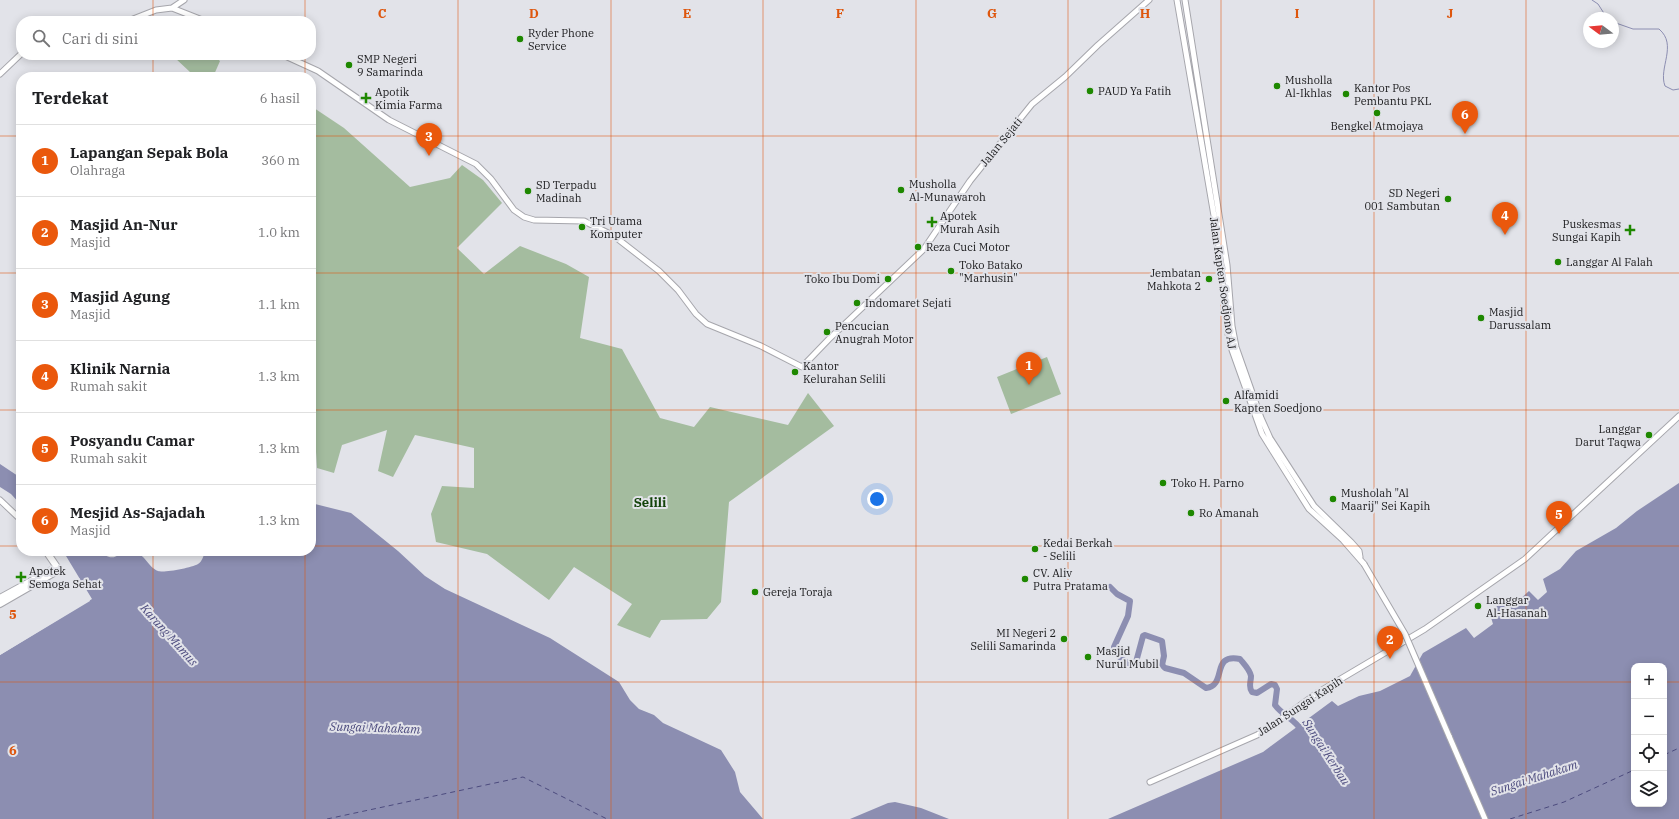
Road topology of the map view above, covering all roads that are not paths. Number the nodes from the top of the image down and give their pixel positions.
1 (184, 0) edge
2 (1149, 0) edge
3 (1177, 0) edge
4 (1185, 0) edge
5 (172, 8) junction
6 (188, 13) junction
7 (141, 16) edge
8 (194, 16) edge
9 (16, 59) edge
10 (294, 60) edge
11 (0, 74) edge
12 (1211, 180) junction
13 (1679, 416) edge
14 (0, 500) edge
15 (16, 515) edge
16 (51, 556) edge
17 (58, 568) junction
18 (0, 598) edge
19 (0, 604) edge
20 (1150, 782) dead end
21 (1485, 819) edge

1 - 5 main road
1 - 6 main road
2 - 10 main road, Jalan Sejati
3 - 12 main road, Jalan Kapten Soedjono AJ
4 - 12 main road, Jalan Kapten Soedjono AJ
5 - 6 main road
5 - 7 main road
6 - 8 main road
9 - 11 main road
12 - 21 main road, Jalan Kapten Soedjono AJ, bridge
13 - 20 main road, Jalan Sungai Kapih
14 - 15 main road
16 - 17 highway
17 - 18 highway
17 - 19 highway

